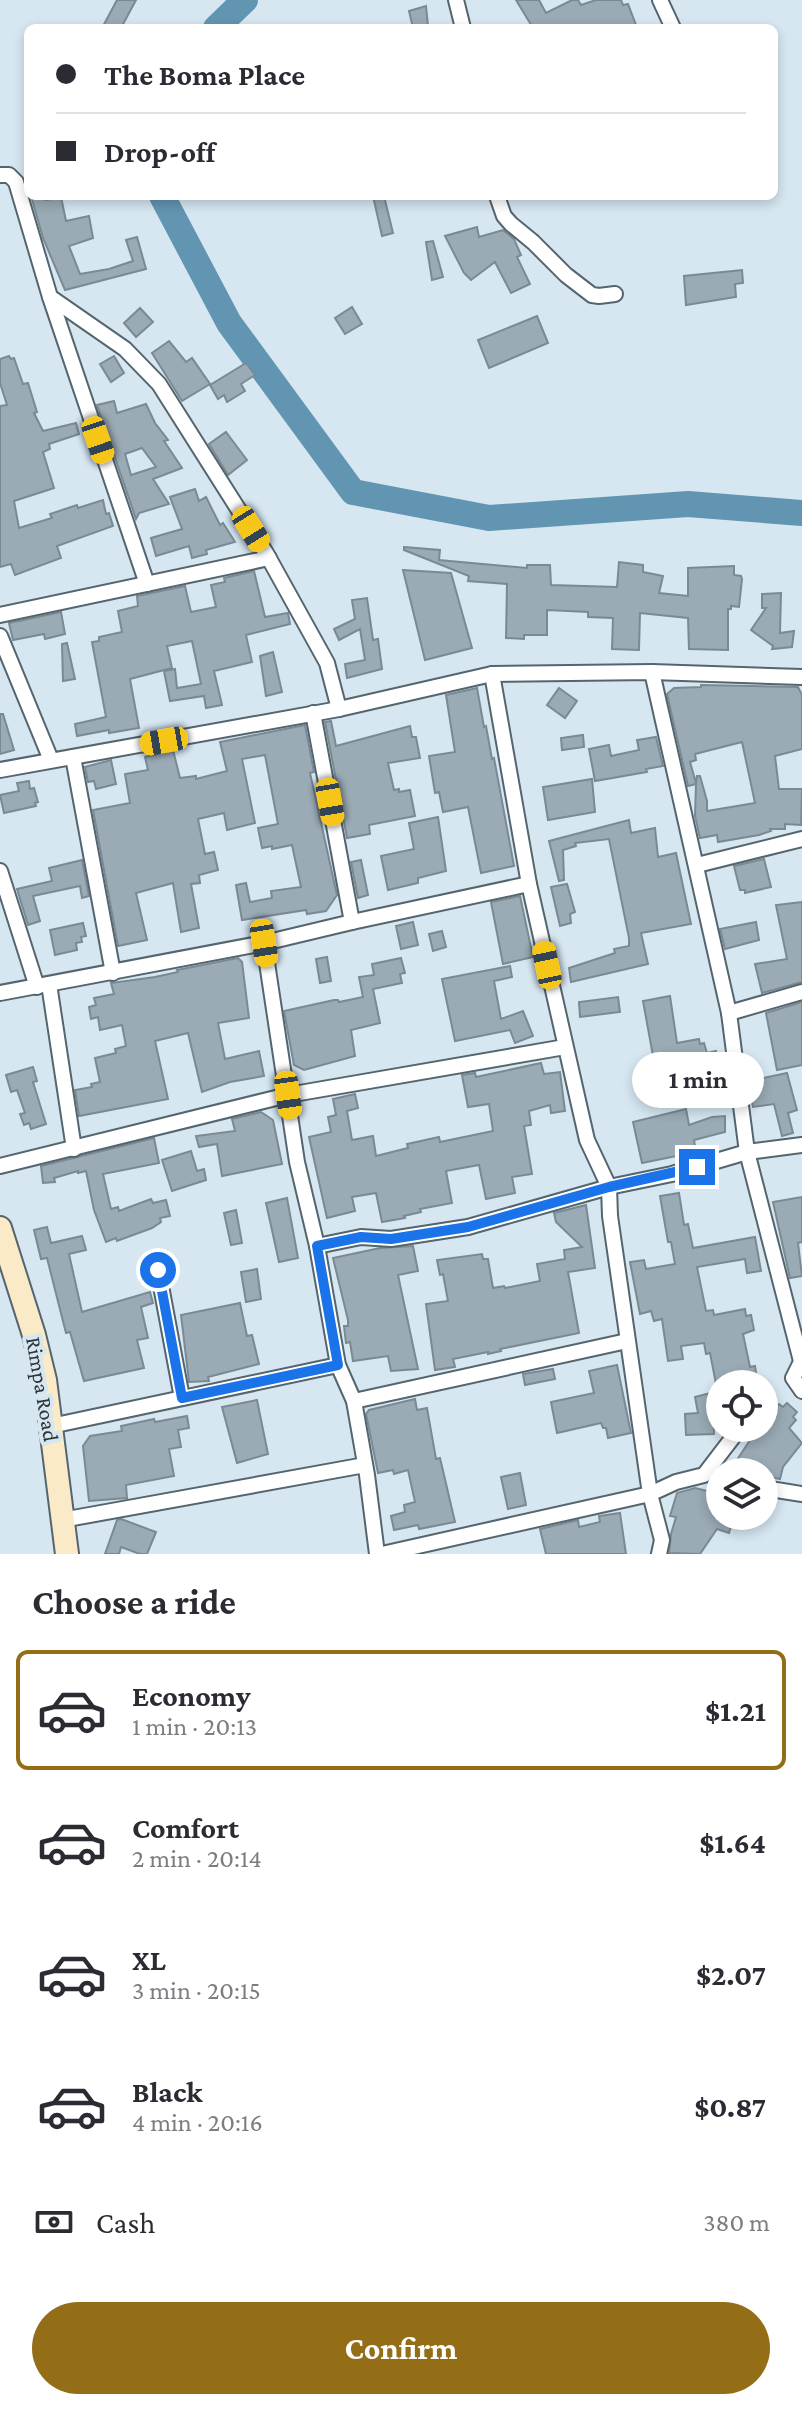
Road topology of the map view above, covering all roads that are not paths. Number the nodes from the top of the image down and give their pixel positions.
1 (456, 0) edge
2 (660, 0) edge
3 (462, 24) edge
4 (671, 24) edge
5 (0, 175) edge
6 (498, 200) edge
7 (615, 294) dead end
8 (50, 297) junction
9 (269, 558) junction
10 (147, 584) junction
11 (0, 615) edge
12 (0, 636) edge
13 (652, 672) junction
14 (492, 674) junction
15 (802, 677) edge
16 (339, 709) junction
17 (313, 713) junction
18 (73, 757) junction
19 (51, 760) junction
20 (0, 770) edge
21 (802, 839) edge
22 (697, 865) junction
23 (0, 871) edge
24 (529, 884) junction
25 (352, 922) junction
26 (264, 943) junction
27 (113, 973) junction
28 (43, 986) junction
29 (802, 992) edge
30 (0, 993) edge
31 (729, 1013) junction
32 (565, 1047) junction
33 (288, 1095) junction
34 (802, 1145) edge
35 (74, 1149) junction
36 (747, 1152) junction
37 (0, 1166) edge
38 (609, 1187) junction
39 (0, 1228) edge
40 (317, 1246) junction
41 (158, 1270) dead end
42 (627, 1341) junction
43 (801, 1361) edge
44 (338, 1365) junction
45 (802, 1391) edge
46 (182, 1398) junction
47 (354, 1401) junction
48 (51, 1426) junction
49 (729, 1442) edge
50 (365, 1465) junction
51 (704, 1475) joint
52 (778, 1490) edge
53 (650, 1494) junction
54 (802, 1494) edge
55 (62, 1520) junction
56 (67, 1554) edge
57 (380, 1554) edge
58 (659, 1554) edge

1 - 3 street
2 - 4 street
5 - 8 street
6 - 7 street
8 - 9 street
8 - 10 street
9 - 10 street
9 - 16 street
10 - 11 street
12 - 19 street
13 - 14 street
13 - 15 street
13 - 22 street
14 - 16 street
14 - 24 street
16 - 17 street
17 - 18 street
17 - 25 street
18 - 19 street
18 - 27 street
19 - 20 street
21 - 22 street
22 - 31 street
23 - 28 street
24 - 25 street
24 - 32 street
25 - 26 street
26 - 27 street
26 - 33 street
27 - 28 street
28 - 30 street
28 - 35 street
29 - 31 street
31 - 36 street
32 - 33 street
32 - 38 street
33 - 35 street
33 - 40 street
34 - 36 street
35 - 37 street
36 - 38 street
36 - 43 street
38 - 40 street
38 - 42 street
39 - 48 street, Rimpa Road
40 - 44 street
41 - 46 street
42 - 47 street
42 - 53 street
43 - 45 street
44 - 46 street
44 - 47 street
46 - 48 street
47 - 50 street
48 - 55 street, Rimpa Road
49 - 51 street
50 - 55 street
50 - 57 street
51 - 53 street
52 - 54 street
53 - 57 street
53 - 58 street
55 - 56 street, Rimpa Road

